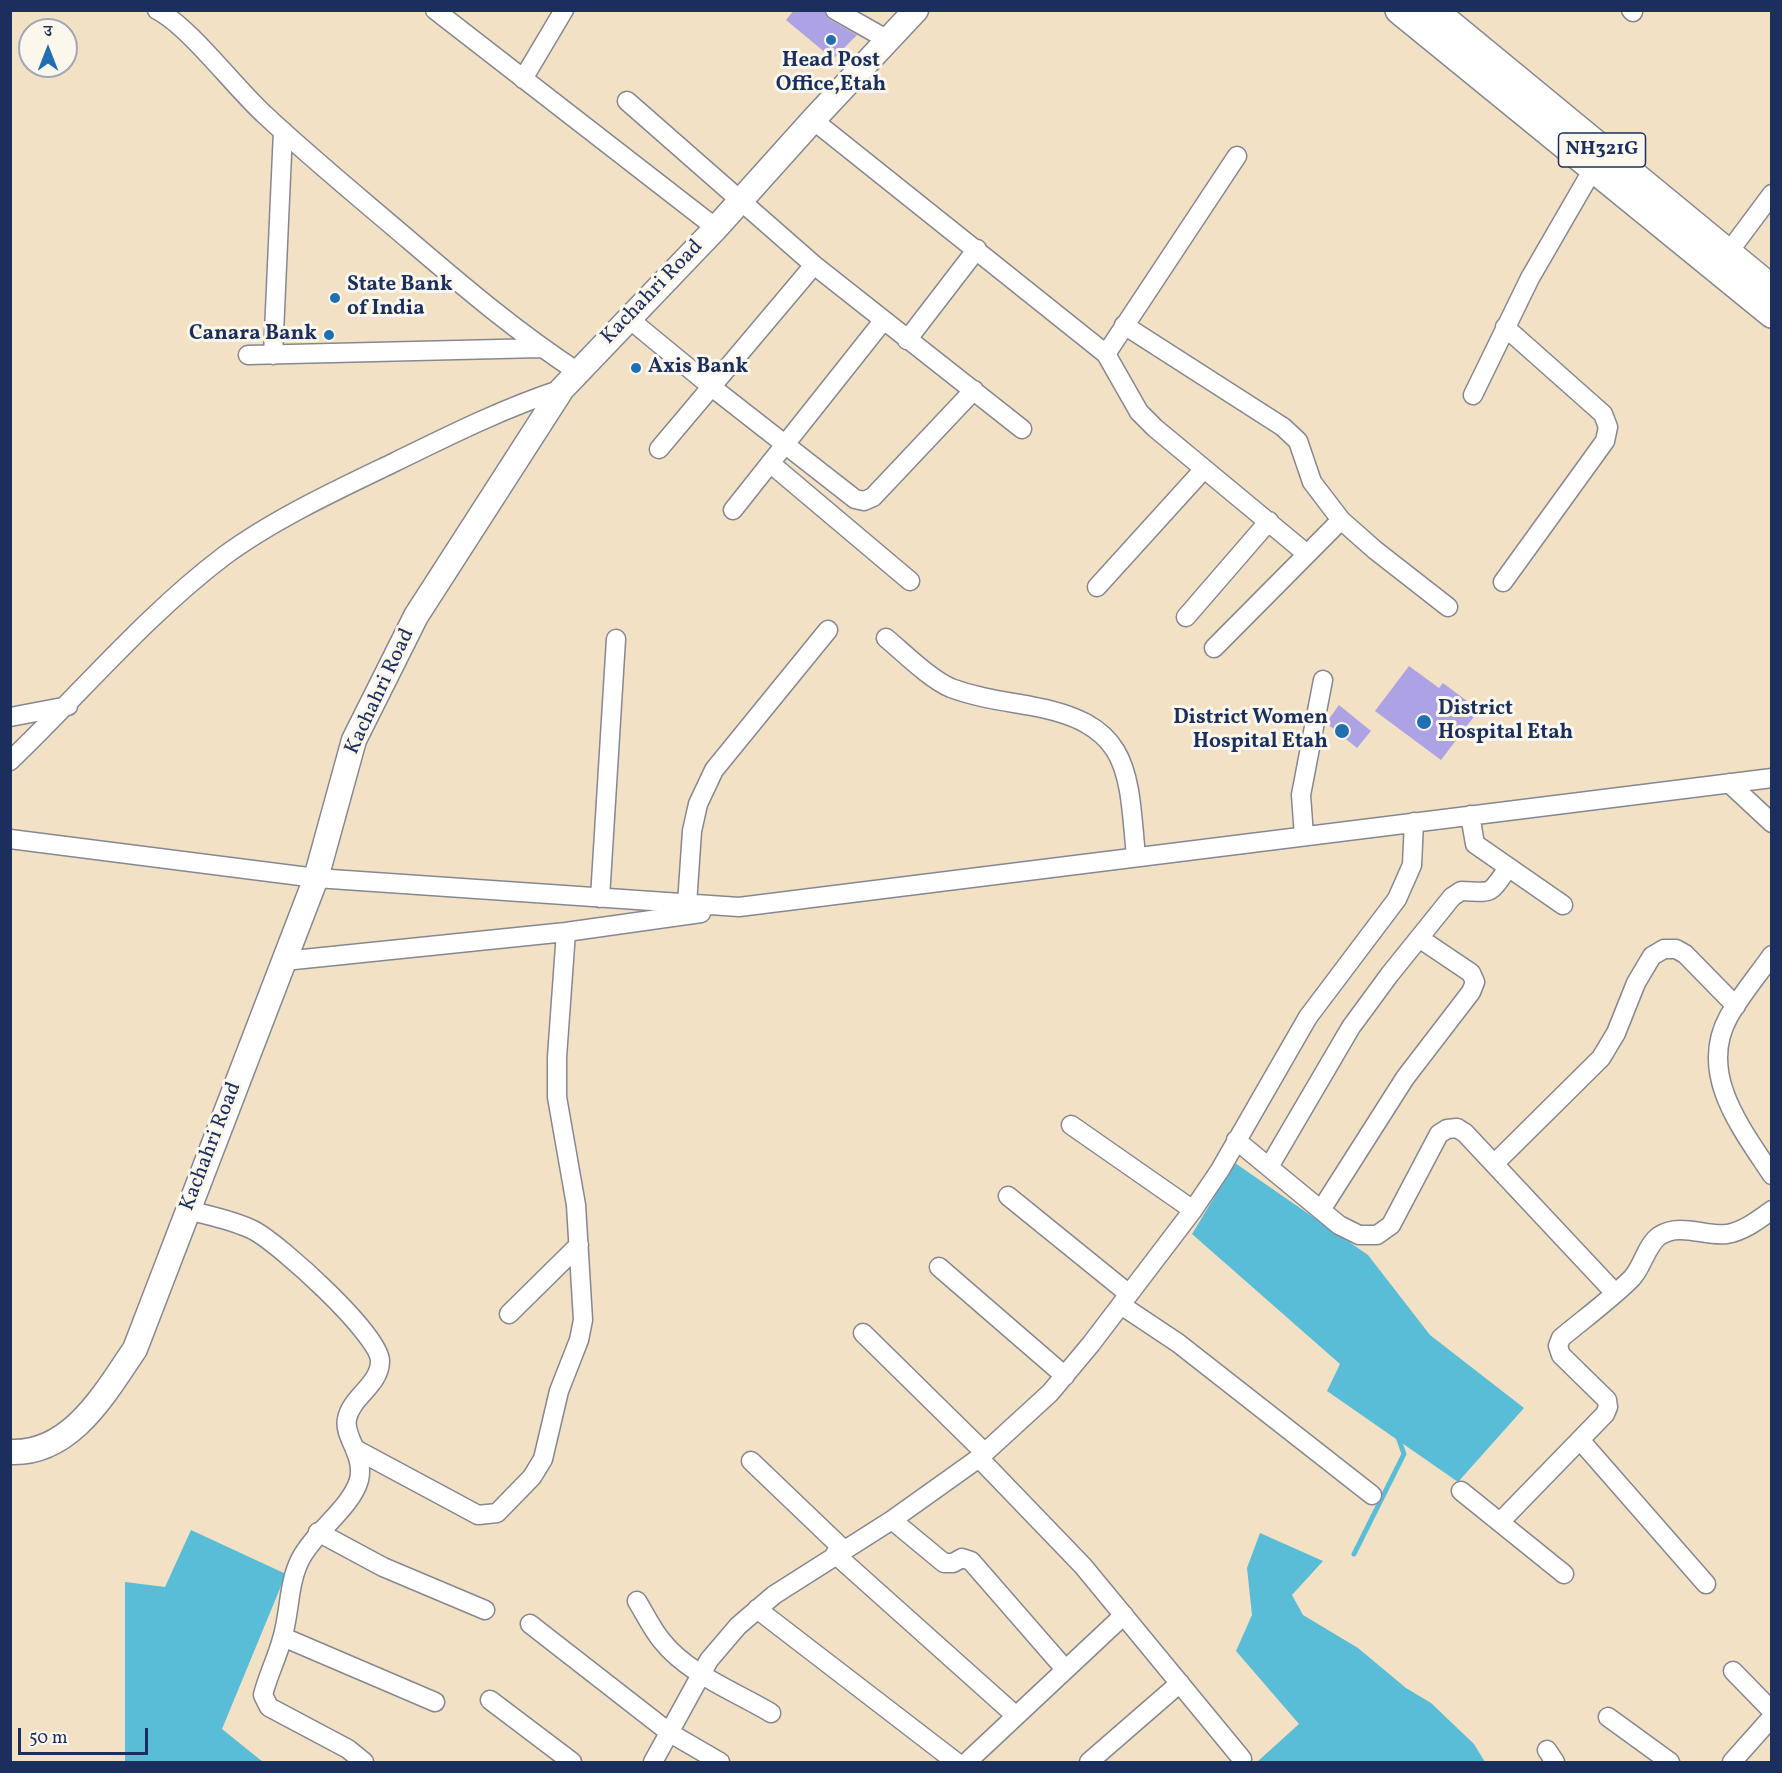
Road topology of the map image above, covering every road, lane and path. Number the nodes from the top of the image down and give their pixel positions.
1 (435, 10) edge
2 (564, 10) edge
3 (835, 10) edge
4 (916, 10) edge
5 (1399, 10) edge
6 (1432, 10) edge
7 (162, 12) edge
8 (888, 40) junction
9 (524, 79) junction
10 (627, 101) dead end
11 (813, 120) junction
12 (283, 131) junction
13 (1237, 156) dead end
14 (1593, 169) junction
15 (1772, 194) edge
16 (741, 199) junction
17 (716, 228) junction
18 (976, 249) junction
19 (1728, 253) junction
20 (814, 265) junction
21 (1772, 289) edge
22 (1772, 314) edge
23 (628, 318) junction
24 (883, 321) junction
25 (1124, 325) junction
26 (1505, 327) junction
27 (908, 340) junction
28 (541, 348) junction
29 (1106, 354) junction
30 (273, 355) junction
31 (248, 356) dead end
32 (578, 372) junction
33 (713, 388) junction
34 (562, 389) junction
35 (974, 390) junction
36 (1473, 395) dead end
37 (1022, 429) dead end
38 (786, 442) junction
39 (659, 450) dead end
40 (770, 463) junction
41 (1204, 469) junction
42 (734, 510) dead end
43 (1341, 520) junction
44 (1269, 521) junction
45 (1307, 554) junction
46 (909, 581) dead end
47 (1503, 582) dead end
48 (1097, 586) dead end
49 (1448, 607) dead end
50 (1186, 617) dead end
51 (828, 630) dead end
52 (886, 638) dead end
53 (616, 639) dead end
54 (1214, 648) dead end
55 (1323, 680) dead end
56 (68, 706) junction
57 (10, 717) edge
58 (10, 761) edge
59 (1772, 778) edge
60 (1729, 783) junction
61 (1470, 815) junction
62 (1414, 822) junction
63 (1772, 822) edge
64 (1304, 836) junction
65 (10, 838) edge
66 (1136, 857) junction
67 (1508, 868) junction
68 (316, 878) junction
69 (600, 898) junction
70 (687, 904) junction
71 (1563, 905) dead end
72 (739, 907) junction
73 (567, 932) junction
74 (1419, 938) junction
75 (284, 961) junction
76 (1769, 966) edge
77 (1736, 1006) junction
78 (1071, 1125) dead end
79 (1236, 1140) junction
80 (1495, 1162) junction
81 (1269, 1167) junction
82 (1772, 1175) edge
83 (1008, 1196) dead end
84 (188, 1210) junction
85 (1193, 1210) junction
86 (1321, 1210) junction
87 (1772, 1210) edge
88 (579, 1245) junction
89 (939, 1267) dead end
90 (1615, 1293) junction
91 (1125, 1299) junction
92 (509, 1314) dead end
93 (863, 1333) dead end
94 (1065, 1376) junction
95 (1580, 1440) junction
96 (357, 1450) junction
97 (10, 1452) edge
98 (982, 1455) junction
99 (751, 1461) dead end
100 (1461, 1491) dead end
101 (1372, 1495) dead end
102 (892, 1520) junction
103 (1501, 1521) junction
104 (318, 1532) junction
105 (839, 1552) junction
106 (1564, 1574) dead end
107 (1706, 1584) dead end
108 (637, 1601) dead end
109 (758, 1609) junction
110 (485, 1610) dead end
111 (1124, 1615) junction
112 (530, 1624) dead end
113 (283, 1637) junction
114 (1065, 1669) junction
115 (1733, 1671) dead end
116 (702, 1673) junction
117 (1180, 1683) junction
118 (490, 1700) dead end
119 (435, 1702) dead end
120 (1772, 1711) edge
121 (771, 1713) dead end
122 (1016, 1715) junction
123 (1608, 1717) dead end
124 (1772, 1717) edge
125 (670, 1732) junction
126 (1242, 1759) dead end
127 (364, 1762) edge
128 (572, 1762) edge
129 (654, 1762) edge
130 (720, 1762) edge
131 (956, 1762) edge
132 (967, 1762) edge
133 (1089, 1762) edge
134 (1670, 1762) edge
135 (1732, 1762) edge

1 - 9 street
2 - 9 street
3 - 8 street
4 - 8 main road, Kachahri Road
5 - 14 highway
6 - 19 highway, NH321G
7 - 12 street
8 - 11 main road, Kachahri Road
9 - 17 street
10 - 16 street
11 - 16 main road, Kachahri Road
11 - 18 street
12 - 28 street
12 - 30 street
13 - 25 street
14 - 22 highway
14 - 26 street
15 - 19 street
16 - 17 main road, Kachahri Road
16 - 20 street
17 - 23 main road, Kachahri Road
18 - 27 street
18 - 29 street
19 - 21 highway, NH321G
20 - 24 street
20 - 33 street
23 - 32 main road, Kachahri Road
23 - 33 street
24 - 27 street
24 - 38 street
25 - 29 street
25 - 43 street
26 - 36 street
26 - 47 street
27 - 35 street
28 - 30 street
28 - 32 street
29 - 41 street
30 - 31 street
32 - 34 main road, Kachahri Road
33 - 38 street
33 - 39 street
34 - 56 street
34 - 68 main road, Kachahri Road
35 - 37 street
35 - 38 street
38 - 40 street
40 - 42 street
40 - 46 street
41 - 44 street
41 - 48 street
43 - 45 street
43 - 49 street
44 - 45 street
44 - 50 street
45 - 54 street
51 - 70 street
52 - 66 street
53 - 69 street
55 - 64 street
56 - 57 street
56 - 58 street
59 - 60 street
60 - 61 street
60 - 63 street
61 - 62 street
61 - 67 street
62 - 64 street
62 - 79 street
64 - 66 street
65 - 68 street
66 - 72 street
67 - 71 street
67 - 74 street
68 - 69 street
68 - 75 main road, Kachahri Road
69 - 70 street
70 - 72 street
72 - 73 street
73 - 75 street
73 - 88 street
74 - 81 street
74 - 86 street
75 - 84 main road, Kachahri Road
76 - 77 street
77 - 80 street
77 - 82 street
78 - 85 street
79 - 81 street
79 - 85 street
80 - 86 street
80 - 90 street
81 - 86 street
83 - 91 street
84 - 96 street
84 - 97 main road, Kachahri Road
85 - 91 street
87 - 90 street
88 - 92 street
88 - 96 street
89 - 94 street
90 - 95 street
91 - 94 street
91 - 101 street
93 - 98 street
94 - 98 street
95 - 103 street
95 - 107 street
96 - 104 street
98 - 102 street
98 - 111 street
99 - 105 street
100 - 103 street
102 - 105 street
102 - 114 street
103 - 106 street
104 - 110 street
104 - 113 street
105 - 109 street
105 - 122 street
108 - 116 street
109 - 116 street
109 - 131 street
111 - 114 street
111 - 117 street
112 - 125 street
113 - 119 street
113 - 127 street
114 - 122 street
115 - 120 street
116 - 121 street
116 - 125 street
117 - 126 street
117 - 133 street
118 - 128 street
122 - 132 street
123 - 134 street
124 - 135 street
125 - 129 street
125 - 130 street

